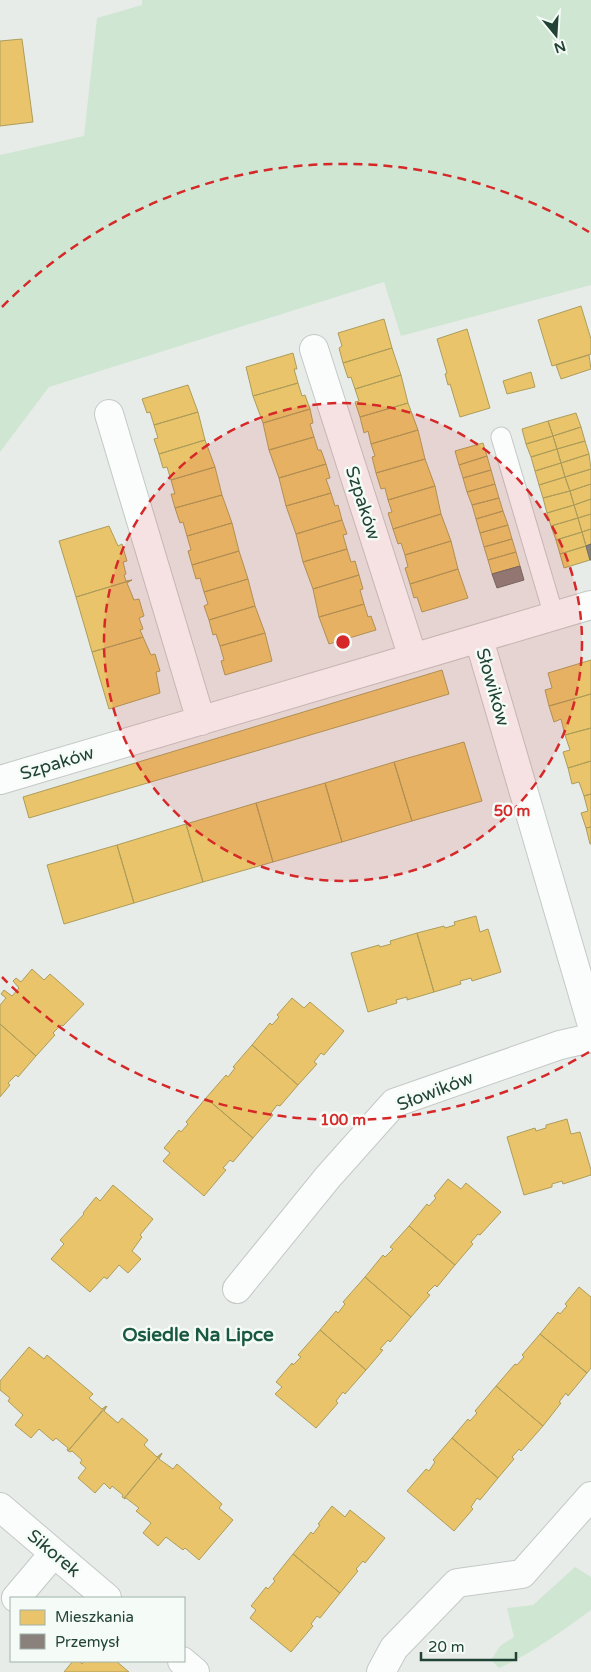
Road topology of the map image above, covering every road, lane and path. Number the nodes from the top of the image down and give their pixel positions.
1 (314, 349) dead end
2 (109, 414) dead end
3 (501, 437) dead end
4 (591, 605) edge
5 (554, 616) junction
6 (478, 639) junction
7 (413, 658) junction
8 (201, 721) junction
9 (0, 780) edge
10 (591, 1022) edge
11 (591, 1038) edge
12 (237, 1289) dead end
13 (591, 1496) edge
14 (0, 1507) edge
15 (54, 1553) junction
16 (17, 1597) edge
17 (106, 1597) edge
18 (10, 1604) edge
19 (0, 1616) edge
20 (183, 1662) edge
21 (196, 1672) edge
22 (381, 1672) edge

1 - 7 street, Szpaków
2 - 8 street
3 - 5 lane
4 - 5 street, Szpaków
5 - 6 street, Szpaków
6 - 7 street, Szpaków
6 - 10 street, Słowików
7 - 8 street, Szpaków
8 - 9 street, Szpaków
11 - 12 street, Słowików
13 - 22 street
14 - 15 street, Sikorek
15 - 16 street
15 - 17 street, Sikorek
18 - 19 street
20 - 21 street

